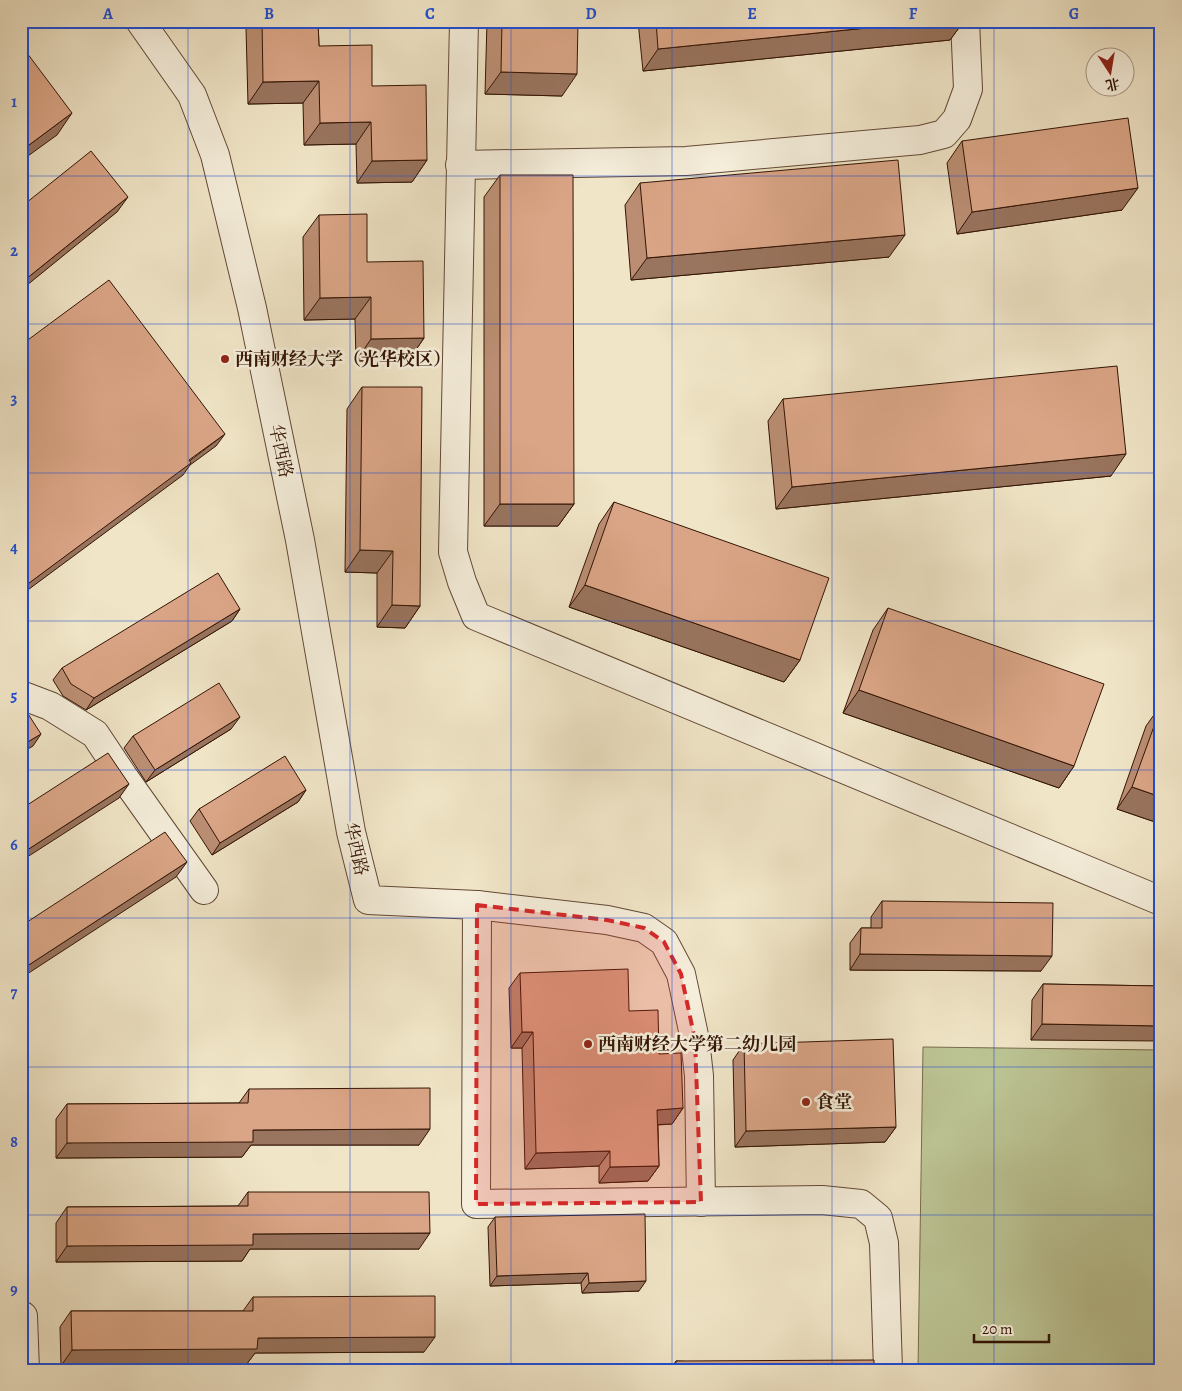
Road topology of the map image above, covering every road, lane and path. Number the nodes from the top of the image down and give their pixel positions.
1 (140, 21) edge
2 (464, 21) edge
3 (965, 21) edge
4 (460, 165) junction
5 (21, 695) edge
6 (204, 890) dead end
7 (1161, 901) edge
8 (477, 906) junction
9 (701, 1202) junction
10 (22, 1316) edge
11 (25, 1370) edge
12 (888, 1370) edge

1 - 8 street, 华西路
2 - 4 street
3 - 4 street
4 - 7 street
5 - 6 street
8 - 9 street
8 - 9 street
9 - 12 street
10 - 11 street

